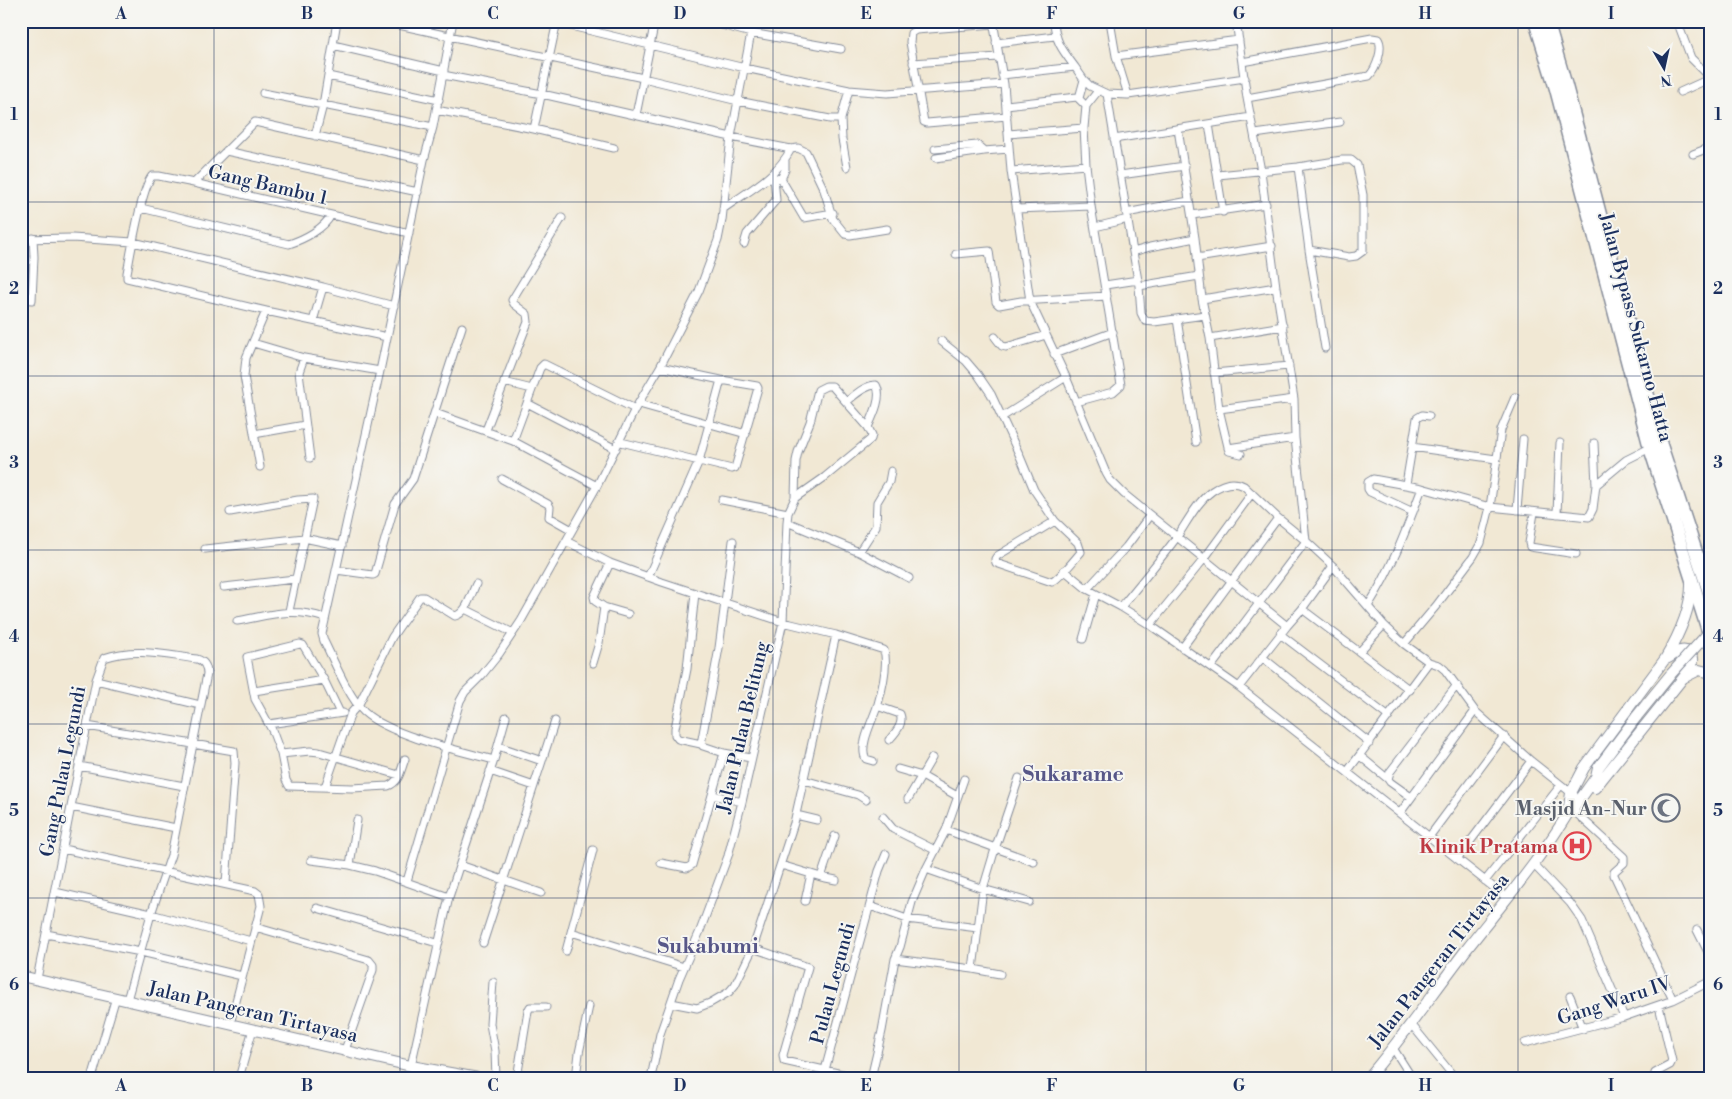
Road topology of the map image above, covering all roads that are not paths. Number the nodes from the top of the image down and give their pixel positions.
1 (338, 21) edge
2 (380, 21) edge
3 (454, 21) edge
4 (655, 21) edge
5 (707, 21) edge
6 (1054, 21) edge
7 (1110, 21) edge
8 (1236, 21) edge
9 (1535, 21) edge
10 (1547, 21) edge
11 (1604, 21) edge
12 (1635, 21) edge
13 (1677, 21) edge
14 (554, 22) edge
15 (993, 22) edge
16 (751, 32) junction
17 (1055, 36) junction
18 (451, 37) junction
19 (1239, 40) junction
20 (996, 43) junction
21 (333, 45) junction
22 (651, 45) junction
23 (841, 49) dead end
24 (1116, 56) junction
25 (549, 57) junction
26 (998, 58) junction
27 (1242, 62) junction
28 (913, 63) junction
29 (1075, 67) junction
30 (745, 68) junction
31 (444, 73) junction
32 (1002, 75) junction
33 (328, 76) junction
34 (643, 78) junction
35 (1245, 78) junction
36 (1084, 80) junction
37 (1004, 84) junction
38 (849, 90) junction
39 (919, 90) junction
40 (1098, 91) junction
41 (1680, 92) dead end
42 (263, 93) dead end
43 (542, 94) junction
44 (1107, 94) junction
45 (1128, 95) junction
46 (1079, 98) junction
47 (1247, 98) junction
48 (438, 100) junction
49 (738, 101) junction
50 (323, 105) junction
51 (1006, 105) junction
52 (1086, 106) junction
53 (436, 110) junction
54 (636, 115) junction
55 (1007, 116) junction
56 (1252, 117) junction
57 (841, 119) junction
58 (1340, 122) dead end
59 (1209, 124) junction
60 (433, 127) junction
61 (1084, 128) junction
62 (534, 129) junction
63 (1178, 129) junction
64 (1008, 134) junction
65 (1255, 134) junction
66 (315, 136) junction
67 (731, 138) junction
68 (1114, 139) junction
69 (1711, 147) edge
70 (614, 148) dead end
71 (935, 148) dead end
72 (791, 149) junction
73 (1010, 149) junction
74 (226, 151) junction
75 (984, 151) junction
76 (1693, 154) dead end
77 (936, 158) dead end
78 (424, 160) junction
79 (785, 161) junction
80 (1086, 165) junction
81 (1185, 166) junction
82 (847, 167) dead end
83 (1298, 167) junction
84 (1261, 170) junction
85 (1012, 171) junction
86 (1218, 175) junction
87 (1120, 176) junction
88 (778, 178) junction
89 (766, 180) junction
90 (194, 184) junction
91 (418, 192) junction
92 (788, 192) junction
93 (776, 200) junction
94 (1189, 202) junction
95 (1266, 204) junction
96 (1091, 206) junction
97 (141, 208) junction
98 (723, 209) junction
99 (1017, 209) junction
100 (1223, 212) junction
101 (833, 214) junction
102 (331, 215) junction
103 (1192, 215) junction
104 (1127, 216) junction
105 (562, 218) dead end
106 (1595, 219) junction
107 (1095, 227) junction
108 (887, 229) dead end
109 (409, 233) junction
110 (33, 238) junction
111 (1195, 238) junction
112 (21, 239) edge
113 (133, 242) junction
114 (1601, 242) junction
115 (744, 244) dead end
116 (1272, 246) junction
117 (1309, 250) junction
118 (1133, 252) junction
119 (956, 254) dead end
120 (1197, 258) junction
121 (1199, 276) junction
122 (1139, 283) junction
123 (1105, 285) junction
124 (323, 287) junction
125 (1276, 287) junction
126 (1107, 296) junction
127 (21, 299) edge
128 (1202, 299) junction
129 (1030, 301) junction
130 (394, 306) junction
131 (266, 311) junction
132 (1204, 315) junction
133 (1177, 319) junction
134 (313, 321) junction
135 (1283, 326) junction
136 (462, 327) dead end
137 (1113, 332) junction
138 (1046, 335) junction
139 (388, 337) junction
140 (995, 337) dead end
141 (1210, 338) junction
142 (941, 341) dead end
143 (253, 343) junction
144 (1325, 348) dead end
145 (1054, 354) junction
146 (304, 358) junction
147 (1289, 366) junction
148 (660, 367) junction
149 (380, 371) junction
150 (1214, 373) junction
151 (1066, 377) junction
152 (721, 380) junction
153 (504, 382) junction
154 (532, 389) junction
155 (1515, 397) dead end
156 (1294, 399) junction
157 (846, 402) junction
158 (1076, 402) junction
159 (527, 403) junction
160 (637, 407) junction
161 (1219, 409) junction
162 (435, 413) junction
163 (1429, 416) dead end
164 (1002, 417) junction
165 (710, 424) junction
166 (305, 425) junction
167 (868, 427) junction
168 (486, 430) junction
169 (254, 434) junction
170 (746, 434) junction
171 (1295, 438) junction
172 (1523, 439) dead end
173 (513, 441) junction
174 (620, 442) junction
175 (1196, 442) dead end
176 (1594, 442) dead end
177 (1560, 443) dead end
178 (1412, 447) junction
179 (1228, 448) junction
180 (1650, 448) junction
181 (616, 450) junction
182 (1241, 454) dead end
183 (310, 458) dead end
184 (1496, 459) junction
185 (699, 461) junction
186 (260, 468) dead end
187 (891, 472) dead end
188 (502, 479) dead end
189 (1406, 484) junction
190 (1596, 485) junction
191 (598, 486) junction
192 (1422, 488) junction
193 (1252, 493) junction
194 (795, 498) junction
195 (722, 500) dead end
196 (1490, 507) junction
197 (1517, 510) junction
198 (230, 512) dead end
199 (1413, 512) junction
200 (1534, 512) junction
201 (788, 514) junction
202 (1557, 514) junction
203 (1150, 515) junction
204 (1278, 518) junction
205 (1055, 521) junction
206 (787, 522) junction
207 (572, 530) junction
208 (1177, 537) junction
209 (304, 538) junction
210 (566, 541) junction
211 (733, 541) dead end
212 (1306, 541) junction
213 (342, 546) junction
214 (205, 549) dead end
215 (859, 552) junction
216 (1695, 553) junction
217 (1576, 554) dead end
218 (1204, 559) junction
219 (610, 563) junction
220 (1333, 566) junction
221 (336, 570) junction
222 (1064, 570) junction
223 (1711, 570) edge
224 (1690, 573) junction
225 (648, 577) junction
226 (909, 578) dead end
227 (295, 579) junction
228 (1231, 582) junction
229 (476, 584) dead end
230 (224, 587) dead end
231 (1087, 589) junction
232 (695, 593) junction
233 (1096, 594) junction
234 (1711, 598) edge
235 (725, 603) junction
236 (1260, 604) junction
237 (1368, 606) junction
238 (604, 607) junction
239 (1121, 607) junction
240 (465, 609) junction
241 (1302, 609) junction
242 (289, 611) junction
243 (628, 614) dead end
244 (325, 618) junction
245 (238, 621) dead end
246 (783, 622) junction
247 (1150, 625) junction
248 (1384, 625) junction
249 (1287, 626) junction
250 (1711, 630) edge
251 (513, 633) junction
252 (1280, 634) junction
253 (836, 635) junction
254 (1082, 638) dead end
255 (1711, 640) edge
256 (1404, 644) junction
257 (1182, 648) junction
258 (1360, 651) junction
259 (1262, 657) junction
260 (1665, 659) junction
261 (1429, 662) junction
262 (593, 663) dead end
263 (1211, 667) junction
264 (1711, 672) edge
265 (1683, 678) junction
266 (96, 680) junction
267 (324, 680) junction
268 (1458, 685) junction
269 (1239, 687) junction
270 (1410, 690) junction
271 (254, 691) junction
272 (359, 704) junction
273 (200, 705) junction
274 (877, 706) junction
275 (1475, 710) junction
276 (340, 713) junction
277 (351, 713) junction
278 (1389, 717) junction
279 (506, 718) dead end
280 (555, 722) dead end
281 (269, 724) junction
282 (87, 726) junction
283 (1504, 736) junction
284 (889, 740) dead end
285 (1370, 743) junction
286 (192, 744) junction
287 (701, 744) junction
288 (498, 746) junction
289 (446, 747) junction
290 (724, 753) junction
291 (281, 754) junction
292 (1360, 756) junction
293 (335, 757) junction
294 (405, 758) dead end
295 (751, 758) junction
296 (932, 758) dead end
297 (494, 760) junction
298 (542, 761) junction
299 (873, 761) dead end
300 (1531, 761) junction
301 (79, 766) junction
302 (1598, 768) junction
303 (898, 769) dead end
304 (490, 771) junction
305 (1347, 772) junction
306 (399, 775) junction
307 (922, 776) junction
308 (1019, 778) dead end
309 (964, 779) dead end
310 (1388, 779) junction
311 (804, 780) junction
312 (1561, 785) junction
313 (184, 786) junction
314 (534, 786) junction
315 (325, 788) junction
316 (713, 795) junction
317 (1573, 795) junction
318 (957, 796) junction
319 (1411, 797) junction
320 (908, 799) dead end
321 (866, 800) dead end
322 (742, 802) junction
323 (71, 807) junction
324 (1570, 812) junction
325 (1400, 813) junction
326 (796, 815) junction
327 (883, 817) dead end
328 (356, 820) dead end
329 (818, 820) dead end
330 (176, 828) junction
331 (946, 830) junction
332 (835, 836) dead end
333 (1429, 837) junction
334 (995, 849) junction
335 (63, 850) junction
336 (593, 850) dead end
337 (935, 850) junction
338 (886, 854) dead end
339 (1457, 859) junction
340 (311, 860) dead end
341 (661, 862) dead end
342 (1034, 862) dead end
343 (460, 865) junction
344 (781, 865) junction
345 (1534, 865) junction
346 (350, 866) junction
347 (926, 869) junction
348 (164, 871) junction
349 (811, 874) junction
350 (821, 877) junction
351 (504, 880) junction
352 (836, 880) dead end
353 (407, 881) junction
354 (1485, 881) junction
355 (226, 883) junction
356 (983, 889) junction
357 (54, 892) junction
358 (540, 893) dead end
359 (449, 897) junction
360 (1507, 898) junction
361 (805, 901) dead end
362 (1029, 902) dead end
363 (870, 906) junction
364 (316, 908) dead end
365 (152, 914) junction
366 (907, 919) junction
367 (255, 927) junction
368 (978, 928) junction
369 (1697, 930) dead end
370 (571, 932) junction
371 (46, 934) junction
372 (251, 941) junction
373 (437, 943) junction
374 (483, 943) dead end
375 (754, 948) junction
376 (566, 951) dead end
377 (141, 952) junction
378 (1711, 958) edge
379 (895, 959) junction
380 (684, 968) junction
381 (973, 969) junction
382 (1000, 974) dead end
383 (21, 976) edge
384 (242, 976) junction
385 (37, 979) junction
386 (1711, 981) edge
387 (493, 982) dead end
388 (1570, 996) dead end
389 (116, 997) junction
390 (127, 1000) junction
391 (1674, 1000) junction
392 (671, 1003) junction
393 (589, 1006) dead end
394 (1659, 1006) junction
395 (546, 1008) dead end
396 (1624, 1017) junction
397 (230, 1024) junction
398 (1411, 1024) junction
399 (253, 1029) junction
400 (1583, 1029) junction
401 (1525, 1043) dead end
402 (1393, 1048) junction
403 (345, 1050) junction
404 (411, 1066) junction
405 (826, 1070) junction
406 (92, 1078) edge
407 (239, 1078) edge
408 (478, 1078) edge
409 (496, 1078) edge
410 (517, 1078) edge
411 (576, 1078) edge
412 (651, 1078) edge
413 (860, 1078) edge
414 (871, 1078) edge
415 (1368, 1078) edge
416 (1412, 1078) edge
417 (1455, 1078) edge
418 (1654, 1078) edge

1 - 21 street
2 - 18 street
3 - 18 street
4 - 22 street
5 - 16 street
6 - 17 street
7 - 24 street
8 - 19 street
9 - 106 highway, Jalan Bypass Sukarno Hatta
10 - 106 highway, Jalan Bypass Sukarno Hatta
11 - 12 street
13 - 41 street
14 - 22 street
14 - 25 street
15 - 20 street
15 - 28 street
16 - 23 street
16 - 30 street
17 - 20 street
17 - 29 street
18 - 25 street
18 - 31 street
19 - 24 street
19 - 27 street
20 - 26 street
21 - 31 street
21 - 33 street
22 - 30 street
22 - 34 street
24 - 45 street
25 - 34 street
25 - 43 street
26 - 28 street
26 - 32 street
27 - 35 street
27 - 47 street
28 - 39 street
29 - 32 street
29 - 36 street
30 - 38 street
30 - 49 street
31 - 43 street
31 - 48 street
32 - 37 street
33 - 48 street
33 - 50 street
34 - 49 street
34 - 54 street
35 - 45 street
35 - 47 street
36 - 40 street
36 - 46 street
37 - 39 street
37 - 51 street
38 - 39 street
38 - 57 street
39 - 55 street
40 - 44 street
40 - 52 street
42 - 50 street
43 - 54 street
43 - 62 street
44 - 45 street
44 - 68 street
46 - 51 street
46 - 52 street
47 - 56 street
48 - 53 street
49 - 57 street
49 - 67 street
50 - 60 street
50 - 66 street
51 - 55 street
52 - 61 street
53 - 60 street
53 - 62 street
54 - 67 street
55 - 64 street
56 - 59 street
56 - 65 street
57 - 82 street
58 - 65 street
59 - 63 street
59 - 86 street
60 - 78 street
61 - 64 street
61 - 80 street
62 - 70 street
63 - 68 street
63 - 81 street
64 - 73 street
65 - 84 street
66 - 74 street
66 - 78 street
67 - 72 street
67 - 98 street
68 - 87 street
69 - 76 street
71 - 75 street
72 - 79 street
72 - 101 street
73 - 75 street
73 - 85 street
74 - 90 street
74 - 91 street
75 - 77 street
78 - 91 street
79 - 88 street
79 - 89 street
80 - 85 street
80 - 96 street
81 - 87 street
81 - 94 street
83 - 84 street
83 - 117 street
83 - 117 street
84 - 86 street
84 - 95 street
85 - 99 street
86 - 100 street
87 - 104 street
88 - 89 street
88 - 92 street
88 - 93 street
89 - 98 street
90 - 97 street, Gang Bambu 1
90 - 102 street, Gang Bambu 1
91 - 109 street
92 - 93 street
92 - 101 street
93 - 115 street
94 - 103 street
94 - 104 street
95 - 100 street
95 - 116 street
96 - 99 street
96 - 107 street
97 - 102 street
97 - 113 street
98 - 148 street
99 - 129 street
100 - 103 street
101 - 108 street
102 - 109 street, Gang Bambu 1
103 - 111 street
104 - 107 street
104 - 118 street
105 - 153 street
106 - 114 highway, Jalan Bypass Sukarno Hatta
107 - 123 street
109 - 130 street
110 - 112 street
110 - 113 street
110 - 127 street
111 - 118 street
111 - 120 street
113 - 124 street
113 - 131 street
114 - 180 highway, Jalan Bypass Sukarno Hatta
114 - 216 highway, Jalan Bypass Sukarno Hatta
116 - 120 street
116 - 125 street
117 - 144 street
118 - 122 street
119 - 129 street
120 - 121 street
121 - 122 street
121 - 128 street
122 - 123 street
122 - 133 street
123 - 126 street
124 - 130 street
124 - 134 street
125 - 128 street
125 - 135 street
126 - 129 street
126 - 137 street
128 - 132 street
129 - 138 street
130 - 139 street
131 - 134 street
131 - 143 street
132 - 133 street
132 - 141 street
133 - 175 street
134 - 139 street
135 - 141 street
135 - 147 street
136 - 162 street
137 - 145 street
137 - 158 street
138 - 140 street
138 - 145 street
139 - 149 street
141 - 150 street
142 - 164 street
143 - 146 street
143 - 169 street
145 - 151 street
146 - 149 street
146 - 166 street
147 - 150 street
147 - 156 street
148 - 152 street
148 - 160 street
149 - 213 street
150 - 161 street
151 - 158 street
151 - 164 street
152 - 165 street
152 - 170 street
153 - 154 street
153 - 168 street
154 - 159 street
154 - 160 street
155 - 184 street
156 - 161 street
156 - 171 street
157 - 167 street
157 - 167 street
157 - 194 street, Jalan Pulau Belitung
158 - 203 street
159 - 173 street
159 - 181 street
160 - 165 street
160 - 174 street
161 - 179 street
162 - 168 street
162 - 221 street
163 - 178 street
164 - 205 street
165 - 170 street
165 - 185 street
166 - 169 street
166 - 183 street
167 - 194 street
168 - 173 street
169 - 186 street
170 - 185 street
171 - 179 street
171 - 212 street
172 - 197 street
173 - 191 street
174 - 181 street
174 - 185 street
176 - 190 street
177 - 202 street
178 - 184 street
178 - 189 street
179 - 182 street
180 - 190 street
180 - 224 highway, Jalan Bypass Sukarno Hatta
181 - 191 street
184 - 196 street
185 - 225 street
187 - 215 street
188 - 207 street
189 - 192 street
189 - 199 street
190 - 202 street
191 - 207 street
192 - 196 street
192 - 199 street
193 - 204 street
193 - 208 street
193 - 218 street
194 - 201 street, Jalan Pulau Belitung
195 - 201 street
196 - 197 street
196 - 256 street
197 - 200 street
198 - 209 street
199 - 237 street
200 - 202 street
200 - 217 street
201 - 206 street, Jalan Pulau Belitung
203 - 208 street
203 - 231 street
204 - 212 street
204 - 228 street
205 - 222 street
205 - 222 street
206 - 215 street
206 - 246 street, Jalan Pulau Belitung
207 - 210 street
208 - 218 street
208 - 239 street
209 - 213 street
209 - 214 street
209 - 227 street
210 - 219 street
210 - 251 street
211 - 235 street
212 - 220 street
212 - 236 street
213 - 221 street
215 - 226 street
216 - 223 main road
216 - 234 highway, Jalan Bypass Sukarno Hatta
218 - 228 street
218 - 247 street
219 - 225 street
219 - 238 street
220 - 237 street
220 - 241 street
221 - 244 street
222 - 231 street
224 - 255 highway, Jalan Bypass Sukarno Hatta
224 - 260 main road, Jalan Pangeran Tirtayasa
225 - 232 street
227 - 230 street
227 - 242 street
228 - 236 street
228 - 257 street
229 - 240 street
231 - 233 street
232 - 235 street
232 - 287 street
233 - 239 street
233 - 254 street
235 - 246 street
235 - 287 street
236 - 249 street
236 - 263 street
237 - 248 street
238 - 243 street
238 - 262 street
239 - 247 street
240 - 251 street
240 - 272 street
241 - 249 street
241 - 258 street
242 - 244 street
242 - 245 street
244 - 272 street
246 - 253 street
246 - 295 street, Jalan Pulau Belitung
247 - 257 street
248 - 256 street
248 - 258 street
249 - 252 street
250 - 302 main road, Jalan Pangeran Tirtayasa, bridge
251 - 289 street
252 - 259 street
252 - 278 street
253 - 274 street
253 - 311 street
256 - 261 street
257 - 263 street
258 - 270 street
259 - 269 street
259 - 285 street
260 - 265 main road, Jalan Pangeran Tirtayasa
260 - 317 main road, Jalan Pangeran Tirtayasa
261 - 268 street
261 - 270 street
263 - 269 street
264 - 265 main road
265 - 324 main road, Jalan Pangeran Tirtayasa
266 - 273 street
266 - 273 street, Gang Pulau Legundi
266 - 282 street, Gang Pulau Legundi
267 - 271 street
267 - 271 street
267 - 276 street
268 - 275 street
268 - 310 street
269 - 305 street
270 - 278 street
271 - 281 street
272 - 277 street
272 - 289 street
273 - 286 street
274 - 284 street
274 - 299 street
275 - 283 street
275 - 319 street
276 - 277 street
276 - 281 street
277 - 293 street
278 - 285 street
279 - 288 street
280 - 298 street
281 - 291 street
282 - 286 street
282 - 301 street, Gang Pulau Legundi
283 - 300 street
283 - 333 street
285 - 292 street
286 - 313 street
286 - 355 street
287 - 290 street
288 - 297 street
288 - 298 street
289 - 297 street
289 - 353 street
290 - 295 street
290 - 316 street
291 - 293 street
291 - 315 street
292 - 305 street
292 - 310 street
293 - 306 street
293 - 315 street
294 - 306 street
295 - 322 street, Jalan Pulau Belitung
296 - 307 street
297 - 304 street
298 - 314 street
300 - 312 street
300 - 339 street
301 - 313 street
301 - 323 street, Gang Pulau Legundi
302 - 317 main road, Jalan Pangeran Tirtayasa
302 - 324 main road, Jalan Pangeran Tirtayasa
303 - 307 street
304 - 314 street
304 - 343 street
305 - 325 street
306 - 315 street
307 - 318 street
307 - 320 street
308 - 334 street
309 - 318 street
310 - 319 street
311 - 321 street
311 - 326 street
312 - 317 street
312 - 354 street
313 - 330 street
314 - 351 street
316 - 322 street
316 - 341 street
317 - 324 main road, Jalan Pangeran Tirtayasa
318 - 331 street
319 - 325 street
322 - 380 street, Jalan Pulau Belitung
323 - 330 street
323 - 335 street, Gang Pulau Legundi
324 - 345 main road, Jalan Pangeran Tirtayasa
324 - 391 street
325 - 333 street
326 - 329 street
326 - 344 street
327 - 337 street
328 - 346 street
330 - 348 street
331 - 334 street
331 - 337 street
332 - 350 street
333 - 339 street
334 - 342 street
334 - 356 street
335 - 348 street
335 - 357 street, Gang Pulau Legundi
336 - 370 street
337 - 347 street
338 - 363 street, Pulau Legundi
339 - 354 street
340 - 346 street
343 - 351 street
343 - 359 street
344 - 349 street
344 - 375 street
345 - 360 main road, Jalan Pangeran Tirtayasa
345 - 396 street
346 - 353 street
347 - 356 street
347 - 366 street
348 - 355 street
348 - 365 street
349 - 350 street
349 - 361 street
350 - 352 street
351 - 358 street
351 - 374 street
353 - 359 street
354 - 360 street
355 - 367 street
356 - 362 street
356 - 368 street
357 - 365 street
357 - 371 street, Gang Pulau Legundi
359 - 373 street
360 - 398 main road, Jalan Pangeran Tirtayasa
363 - 366 street
363 - 405 street, Pulau Legundi
364 - 373 street
365 - 372 street
365 - 377 street
366 - 368 street
366 - 379 street
367 - 372 street
367 - 403 street
368 - 381 street
369 - 378 street
370 - 376 street
370 - 380 street
371 - 377 street
371 - 385 street, Gang Pulau Legundi
372 - 384 street
373 - 404 street
375 - 392 street
375 - 405 street
377 - 384 street
377 - 390 street
379 - 381 street
379 - 414 street
380 - 392 street, Jalan Pulau Belitung
381 - 382 street
383 - 385 main road, Jalan Pangeran Tirtayasa
384 - 397 street
385 - 389 main road, Jalan Pangeran Tirtayasa
386 - 391 street, Gang Waru IV
387 - 409 street
388 - 400 street
389 - 390 main road, Jalan Pangeran Tirtayasa
389 - 406 street
390 - 397 main road, Jalan Pangeran Tirtayasa
391 - 394 street, Gang Waru IV
392 - 412 street, Jalan Pulau Belitung
393 - 411 street
394 - 396 street, Gang Waru IV
394 - 418 street
395 - 410 street
396 - 400 street, Gang Waru IV
397 - 399 main road, Jalan Pangeran Tirtayasa
398 - 402 main road, Jalan Pangeran Tirtayasa
398 - 417 street
399 - 403 main road, Jalan Pangeran Tirtayasa
399 - 407 street
400 - 401 street, Gang Waru IV
402 - 415 main road, Jalan Pangeran Tirtayasa
402 - 416 street
403 - 404 main road, Jalan Pangeran Tirtayasa
404 - 408 main road, Jalan Pangeran Tirtayasa
405 - 413 street, Pulau Legundi

